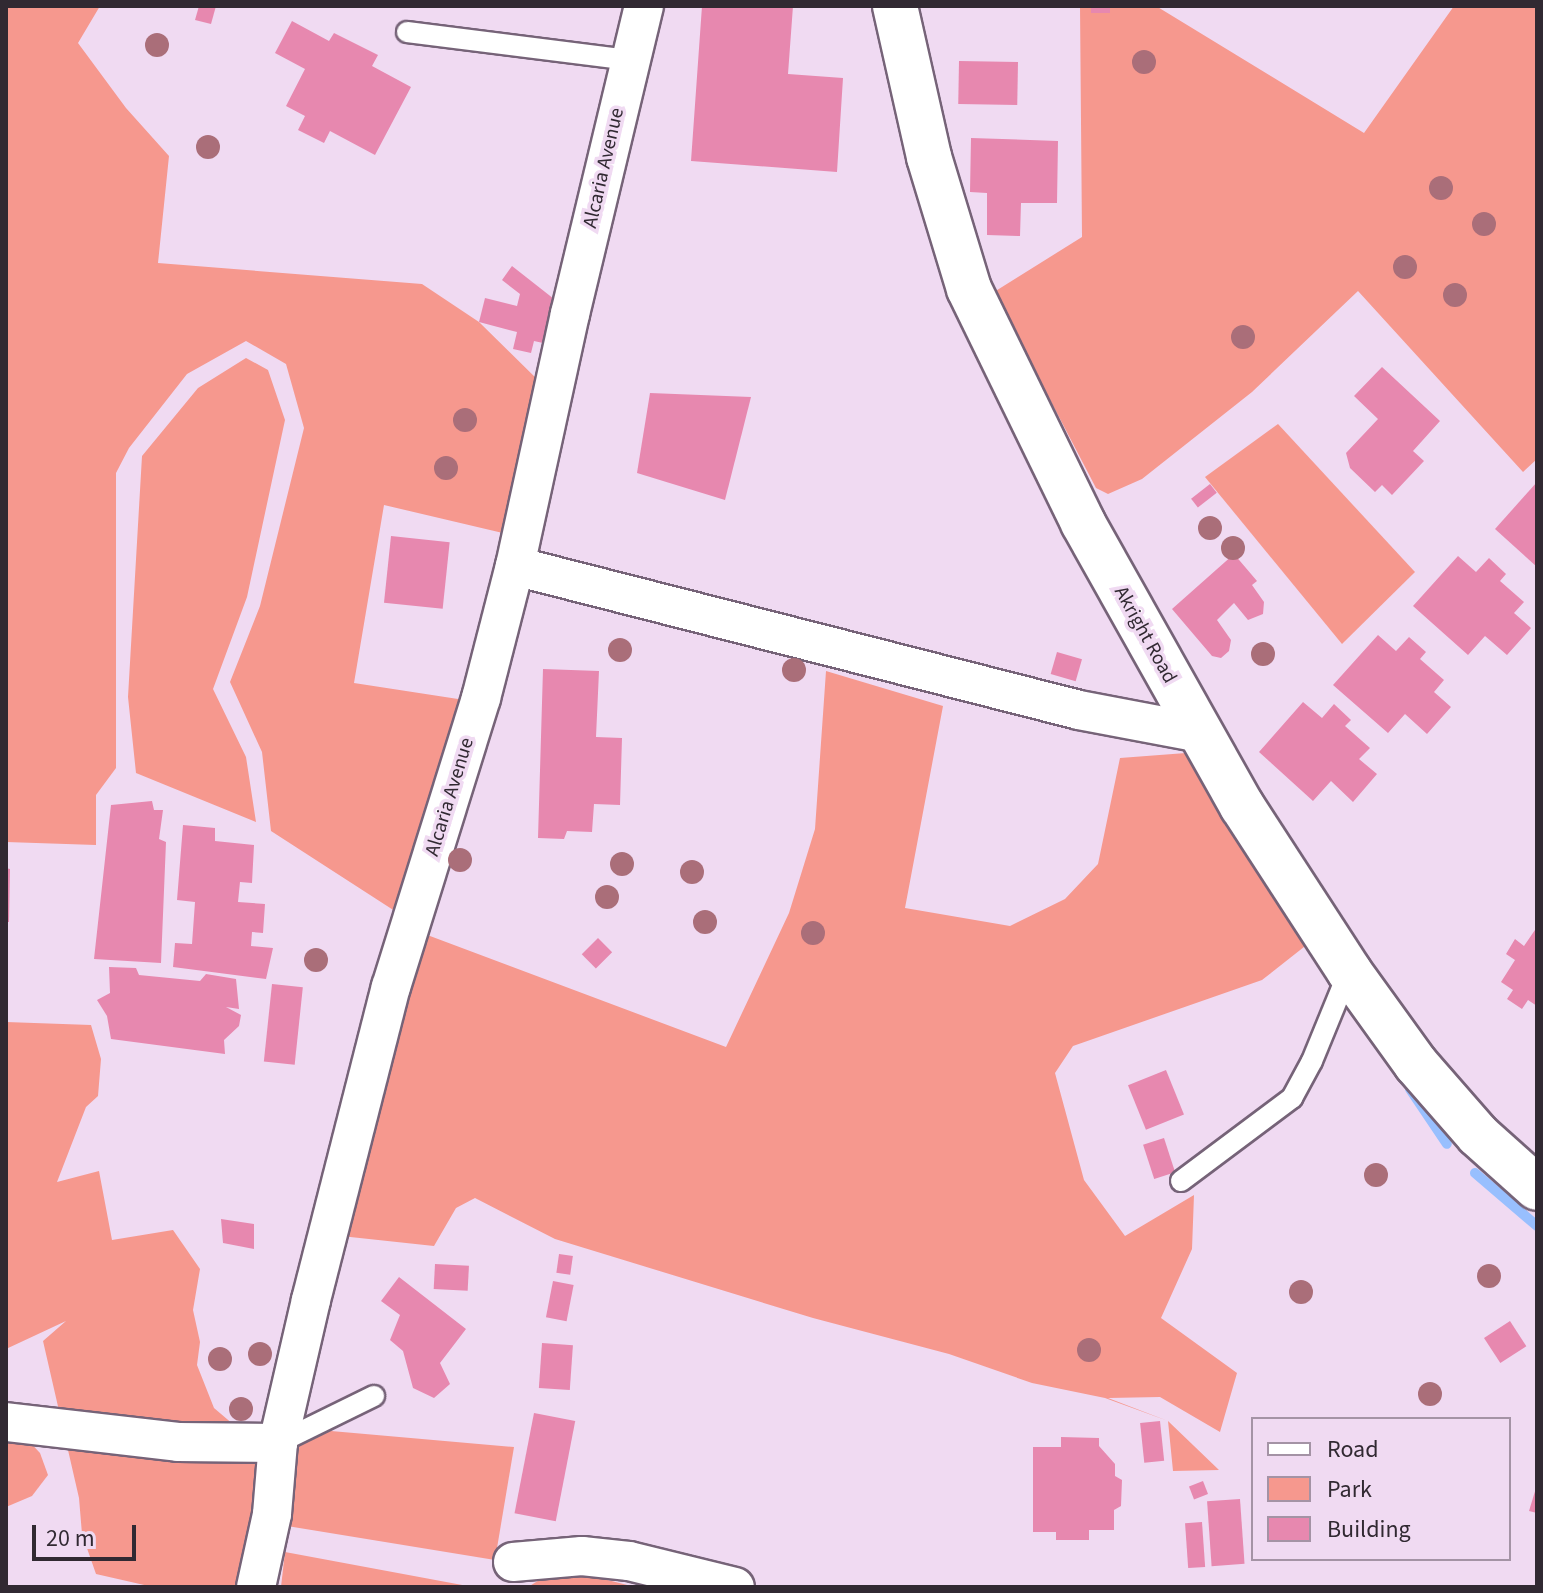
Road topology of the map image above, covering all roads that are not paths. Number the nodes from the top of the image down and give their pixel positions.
1 (644, 6) edge
2 (895, 6) edge
3 (407, 32) dead end
4 (628, 60) junction
5 (515, 566) junction
6 (1201, 733) junction
7 (1349, 971) junction
8 (1181, 1181) dead end
9 (1537, 1188) edge
10 (374, 1396) dead end
11 (6, 1422) edge
12 (278, 1443) junction
13 (513, 1562) dead end
14 (256, 1587) edge
15 (735, 1587) edge

1 - 4 street, Alcaria Avenue
2 - 6 street, Akright Road
3 - 4 lane
4 - 5 street, Alcaria Avenue
5 - 6 street
5 - 12 street, Alcaria Avenue
6 - 7 street, Akright Road
7 - 8 lane
7 - 9 street, Akright Road
10 - 12 lane
11 - 12 street
12 - 14 street, Alcaria Avenue
13 - 15 street

